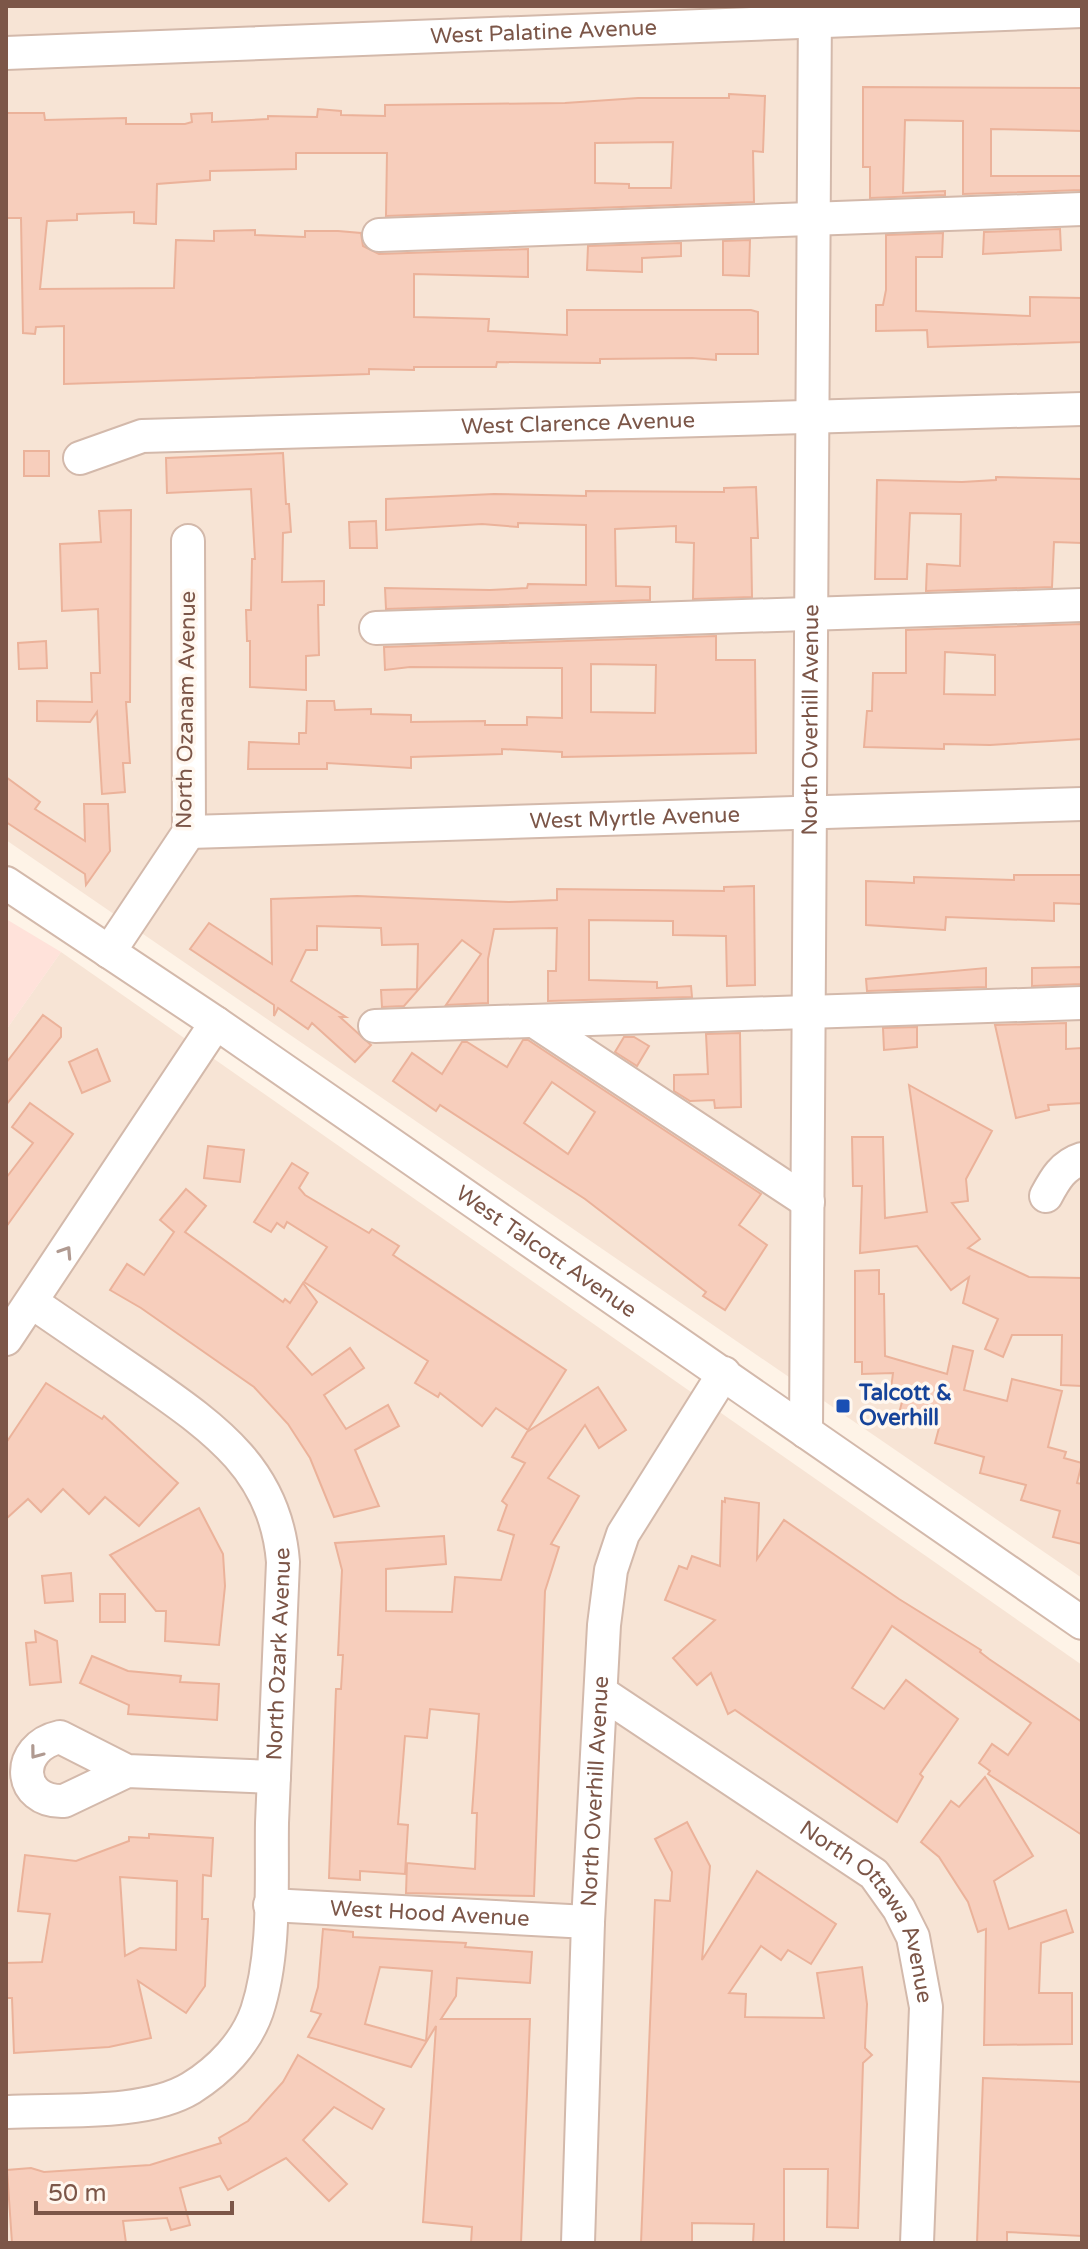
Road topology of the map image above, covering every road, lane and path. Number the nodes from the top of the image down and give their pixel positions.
1 (1082, 11) edge
2 (815, 13) edge
3 (6, 53) edge
4 (1082, 209) edge
5 (813, 218) junction
6 (379, 235) dead end
7 (1082, 409) edge
8 (812, 419) junction
9 (80, 458) dead end
10 (188, 541) dead end
11 (1082, 605) edge
12 (811, 615) junction
13 (376, 628) dead end
14 (1082, 804) edge
15 (810, 814) junction
16 (189, 832) junction
17 (6, 883) edge
18 (109, 952) junction
19 (1082, 1003) edge
20 (809, 1012) junction
21 (534, 1021) junction
22 (216, 1023) junction
23 (375, 1026) dead end
24 (1082, 1159) edge
25 (1046, 1196) dead end
26 (808, 1202) junction
27 (33, 1303) junction
28 (6, 1339) edge
29 (724, 1373) junction
30 (806, 1432) junction
31 (1082, 1623) edge
32 (602, 1693) junction
33 (127, 1771) dead end
34 (274, 1777) junction
35 (270, 1905) junction
36 (588, 1922) junction
37 (6, 2112) edge
38 (578, 2243) edge
39 (917, 2243) edge

1 - 2 street, West Palatine Avenue
2 - 3 street, West Palatine Avenue
2 - 5 street, North Overhill Avenue
4 - 5 street
5 - 6 street
5 - 8 street, North Overhill Avenue
7 - 8 street, West Clarence Avenue
8 - 9 street, West Clarence Avenue
8 - 12 street, North Overhill Avenue
10 - 16 street, North Ozanam Avenue
11 - 12 street
12 - 13 street
12 - 15 street, North Overhill Avenue
14 - 15 street, West Myrtle Avenue
15 - 16 street, West Myrtle Avenue
15 - 20 street, North Overhill Avenue
16 - 18 street, North Ozanam Avenue
17 - 18 street, West Talcott Avenue
18 - 22 street, West Talcott Avenue
19 - 20 street
20 - 21 street
20 - 26 street, North Overhill Avenue
21 - 23 street
21 - 26 street
27 -> 22 street
22 - 29 street, West Talcott Avenue
24 - 25 street
26 - 30 street, North Overhill Avenue
27 - 28 street
27 - 34 street, North Ozark Avenue
29 - 30 street, West Talcott Avenue
29 - 32 street, North Overhill Avenue
30 - 31 street, West Talcott Avenue
32 - 36 street, North Overhill Avenue
32 - 39 street, North Ottawa Avenue
33 - 34 street
34 - 35 street, North Ozark Avenue
35 - 36 street, West Hood Avenue
35 - 37 street, North Ozark Avenue
36 - 38 street, North Overhill Avenue

